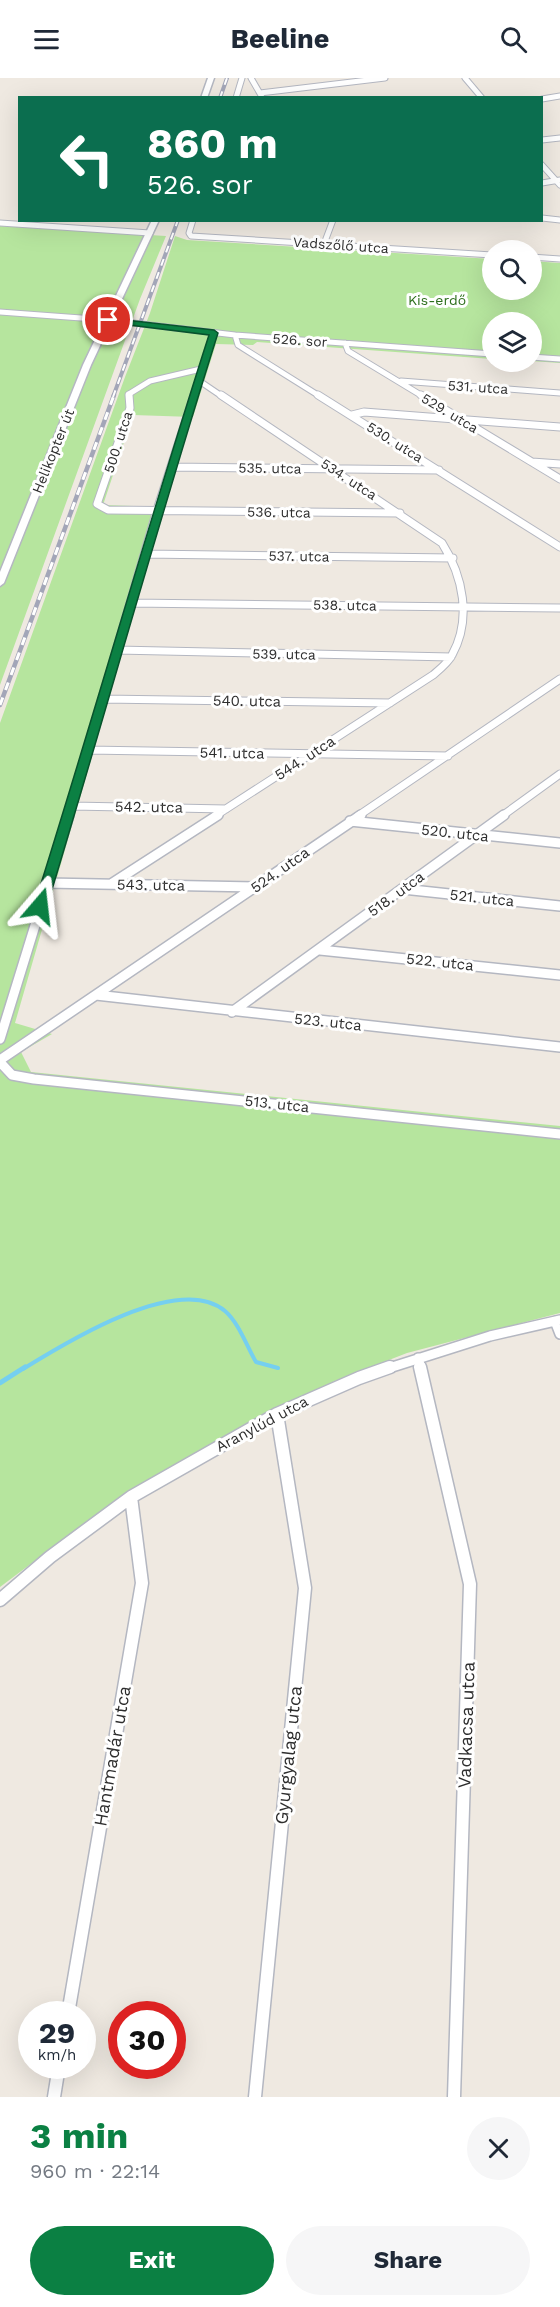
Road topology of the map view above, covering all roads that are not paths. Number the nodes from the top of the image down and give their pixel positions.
1 (211, 78) edge
2 (242, 78) edge
3 (251, 78) edge
4 (385, 78) edge
5 (465, 78) edge
6 (261, 95) edge
7 (205, 96) edge
8 (237, 96) edge
9 (480, 96) edge
10 (560, 96) edge
11 (543, 99) edge
12 (560, 138) edge
13 (543, 140) edge
14 (543, 166) edge
15 (559, 182) edge
16 (543, 183) edge
17 (543, 218) edge
18 (560, 220) edge
19 (155, 222) edge
20 (192, 222) edge
21 (332, 222) edge
22 (0, 224) edge
23 (150, 233) junction
24 (324, 244) junction
25 (482, 254) edge
26 (542, 258) edge
27 (560, 259) edge
28 (0, 312) edge
29 (108, 320) junction
30 (214, 333) junction
31 (235, 335) junction
32 (345, 343) junction
33 (482, 353) edge
34 (542, 358) edge
35 (560, 359) edge
36 (201, 369) junction
37 (198, 380) junction
38 (397, 381) junction
39 (560, 393) edge
40 (352, 415) junction
41 (461, 420) junction
42 (560, 428) edge
43 (530, 462) junction
44 (560, 464) edge
45 (171, 467) junction
46 (333, 468) junction
47 (440, 471) junction
48 (560, 479) edge
49 (157, 510) junction
50 (400, 513) junction
51 (560, 547) edge
52 (145, 554) junction
53 (453, 558) junction
54 (0, 583) edge
55 (131, 603) junction
56 (462, 606) junction
57 (560, 608) edge
58 (117, 650) junction
59 (451, 657) junction
60 (560, 679) edge
61 (104, 699) junction
62 (390, 703) junction
63 (88, 750) junction
64 (310, 755) junction
65 (448, 756) junction
66 (560, 774) edge
67 (556, 781) edge
68 (72, 806) junction
69 (226, 809) junction
70 (350, 822) junction
71 (476, 835) junction
72 (560, 843) edge
73 (47, 883) junction
74 (111, 884) junction
75 (255, 887) junction
76 (403, 889) junction
77 (560, 906) edge
78 (320, 950) junction
79 (560, 975) edge
80 (96, 995) junction
81 (232, 1012) junction
82 (0, 1039) edge
83 (560, 1047) edge
84 (0, 1061) edge
85 (560, 1134) edge
86 (558, 1321) edge
87 (560, 1334) edge
88 (418, 1358) junction
89 (277, 1414) junction
90 (131, 1497) junction
91 (0, 1600) edge
92 (70, 2001) edge
93 (57, 2079) edge
94 (54, 2097) edge
95 (255, 2097) edge
96 (454, 2097) edge

1 - 7 street
2 - 8 street
3 - 6 street
4 - 6 street
5 - 9 street
10 - 11 street
12 - 13 street
14 - 15 street
15 - 16 street
17 - 18 street
19 - 23 street, Helikopter út
20 - 24 street, Vadszőlő utca
21 - 24 street
22 - 23 street
23 - 29 street, Helikopter út
24 - 25 street, Vadszőlő utca
26 - 27 street
28 - 29 street, 526. sor
29 - 30 street, 526. sor
29 - 54 street, Helikopter út
30 - 31 street, 526. sor
30 - 36 street
31 - 32 street, 526. sor
31 - 40 street, 530. utca
32 - 33 street, 526. sor
32 - 38 street, 529. utca
34 - 35 street
36 - 37 street
36 - 49 street, 500. utca
37 - 45 street
37 - 46 street, 534. utca
38 - 39 street, 531. utca
38 - 41 street, 529. utca
40 - 41 street
40 - 47 street, 530. utca
41 - 42 street
41 - 43 street, 529. utca
43 - 44 street
43 - 48 street, 529. utca
45 - 46 street, 535. utca
45 - 49 street
46 - 47 street, 535. utca
46 - 50 street, 534. utca
47 - 51 street, 530. utca
49 - 50 street, 536. utca
49 - 52 street
50 - 53 street, 534. utca
52 - 53 street, 537. utca
52 - 55 street
53 - 56 street
55 - 56 street, 538. utca
55 - 58 street
56 - 57 street, 538. utca
56 - 59 street, 544. utca
58 - 59 street, 539. utca
58 - 61 street
59 - 62 street, 544. utca
60 - 65 street, 524. utca
61 - 62 street, 540. utca
61 - 63 street
62 - 64 street, 544. utca
63 - 64 street, 541. utca
63 - 68 street
64 - 65 street, 541. utca
64 - 69 street, 544. utca
65 - 70 street, 524. utca
66 - 67 street, 518. utca
67 - 71 street, 518. utca
68 - 69 street, 542. utca
68 - 73 street
69 - 74 street, 544. utca
70 - 71 street, 520. utca
70 - 75 street, 524. utca
71 - 72 street, 520. utca
71 - 76 street, 518. utca
73 - 74 street, 543. utca
73 - 82 street
74 - 75 street, 543. utca
75 - 80 street, 524. utca
76 - 77 street, 521. utca
76 - 78 street, 518. utca
78 - 79 street, 522. utca
78 - 81 street, 518. utca
80 - 81 street, 523. utca
80 - 84 street, 524. utca
81 - 83 street, 523. utca
84 - 85 street, 513. utca
86 - 87 street
86 - 88 street, Aranylúd utca
88 - 89 street, Aranylúd utca
88 - 96 street, Vadkacsa utca
89 - 90 street, Aranylúd utca
89 - 95 street, Gyurgyalag utca
90 - 91 street, Aranylúd utca
90 - 92 street, Hantmadár utca
93 - 94 street

